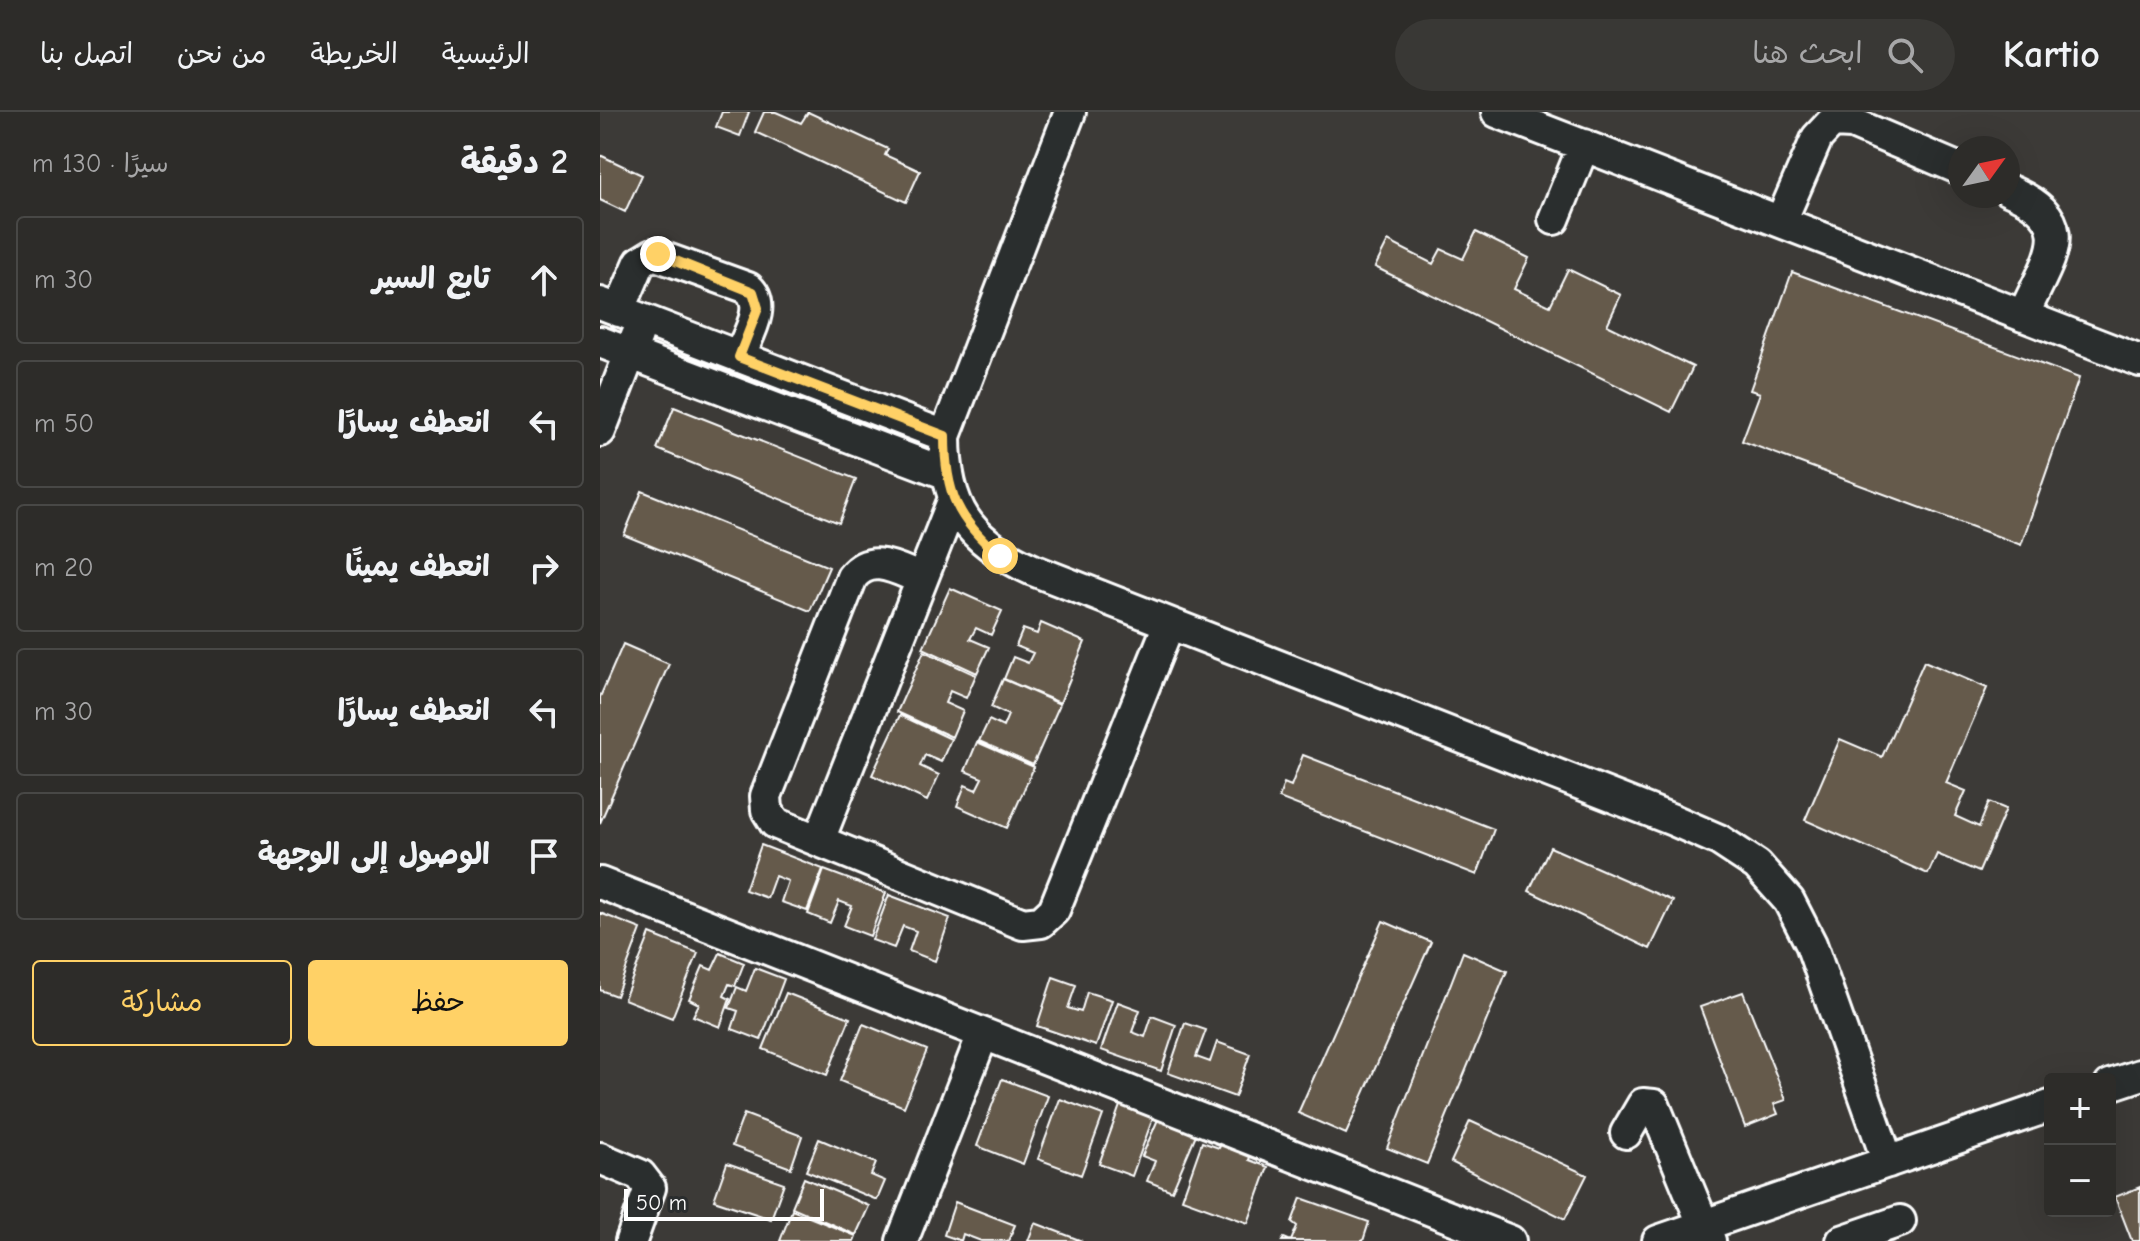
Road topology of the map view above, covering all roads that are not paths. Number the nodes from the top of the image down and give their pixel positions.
1 (1070, 112) edge
2 (1497, 112) edge
3 (1845, 116) edge
4 (1584, 145) junction
5 (1948, 163) edge
6 (2020, 195) edge
7 (1554, 219) dead end
8 (1781, 221) junction
9 (621, 311) edge
10 (2023, 316) junction
11 (600, 342) edge
12 (630, 353) junction
13 (739, 357) junction
14 (2140, 361) edge
15 (600, 431) edge
16 (945, 436) junction
17 (949, 487) junction
18 (922, 579) junction
19 (1169, 624) junction
20 (819, 840) junction
21 (600, 883) edge
22 (983, 1034) junction
23 (2140, 1075) edge
24 (2116, 1083) edge
25 (2044, 1108) edge
26 (1626, 1133) dead end
27 (600, 1158) edge
28 (1888, 1162) junction
29 (1900, 1221) dead end
30 (1707, 1233) edge
31 (631, 1241) edge
32 (902, 1241) edge
33 (1510, 1241) edge
34 (1658, 1241) edge
35 (1842, 1241) edge

1 - 16 street
2 - 4 street
3 - 5 street
3 - 8 street
4 - 7 street
4 - 8 street
6 - 10 street
8 - 10 street
9 - 12 street
9 - 13 street
9 - 13 street
10 - 14 street
11 - 12 street
12 - 15 street
12 - 17 street
13 - 16 street
16 - 17 street
17 - 18 street
17 - 19 street
18 - 20 street
18 - 20 street
19 - 20 street
19 - 28 street
21 - 22 street
22 - 32 street
22 - 33 street
23 - 24 street
25 - 28 street
26 - 30 street
27 - 31 street
28 - 30 street
29 - 35 street
30 - 34 street

